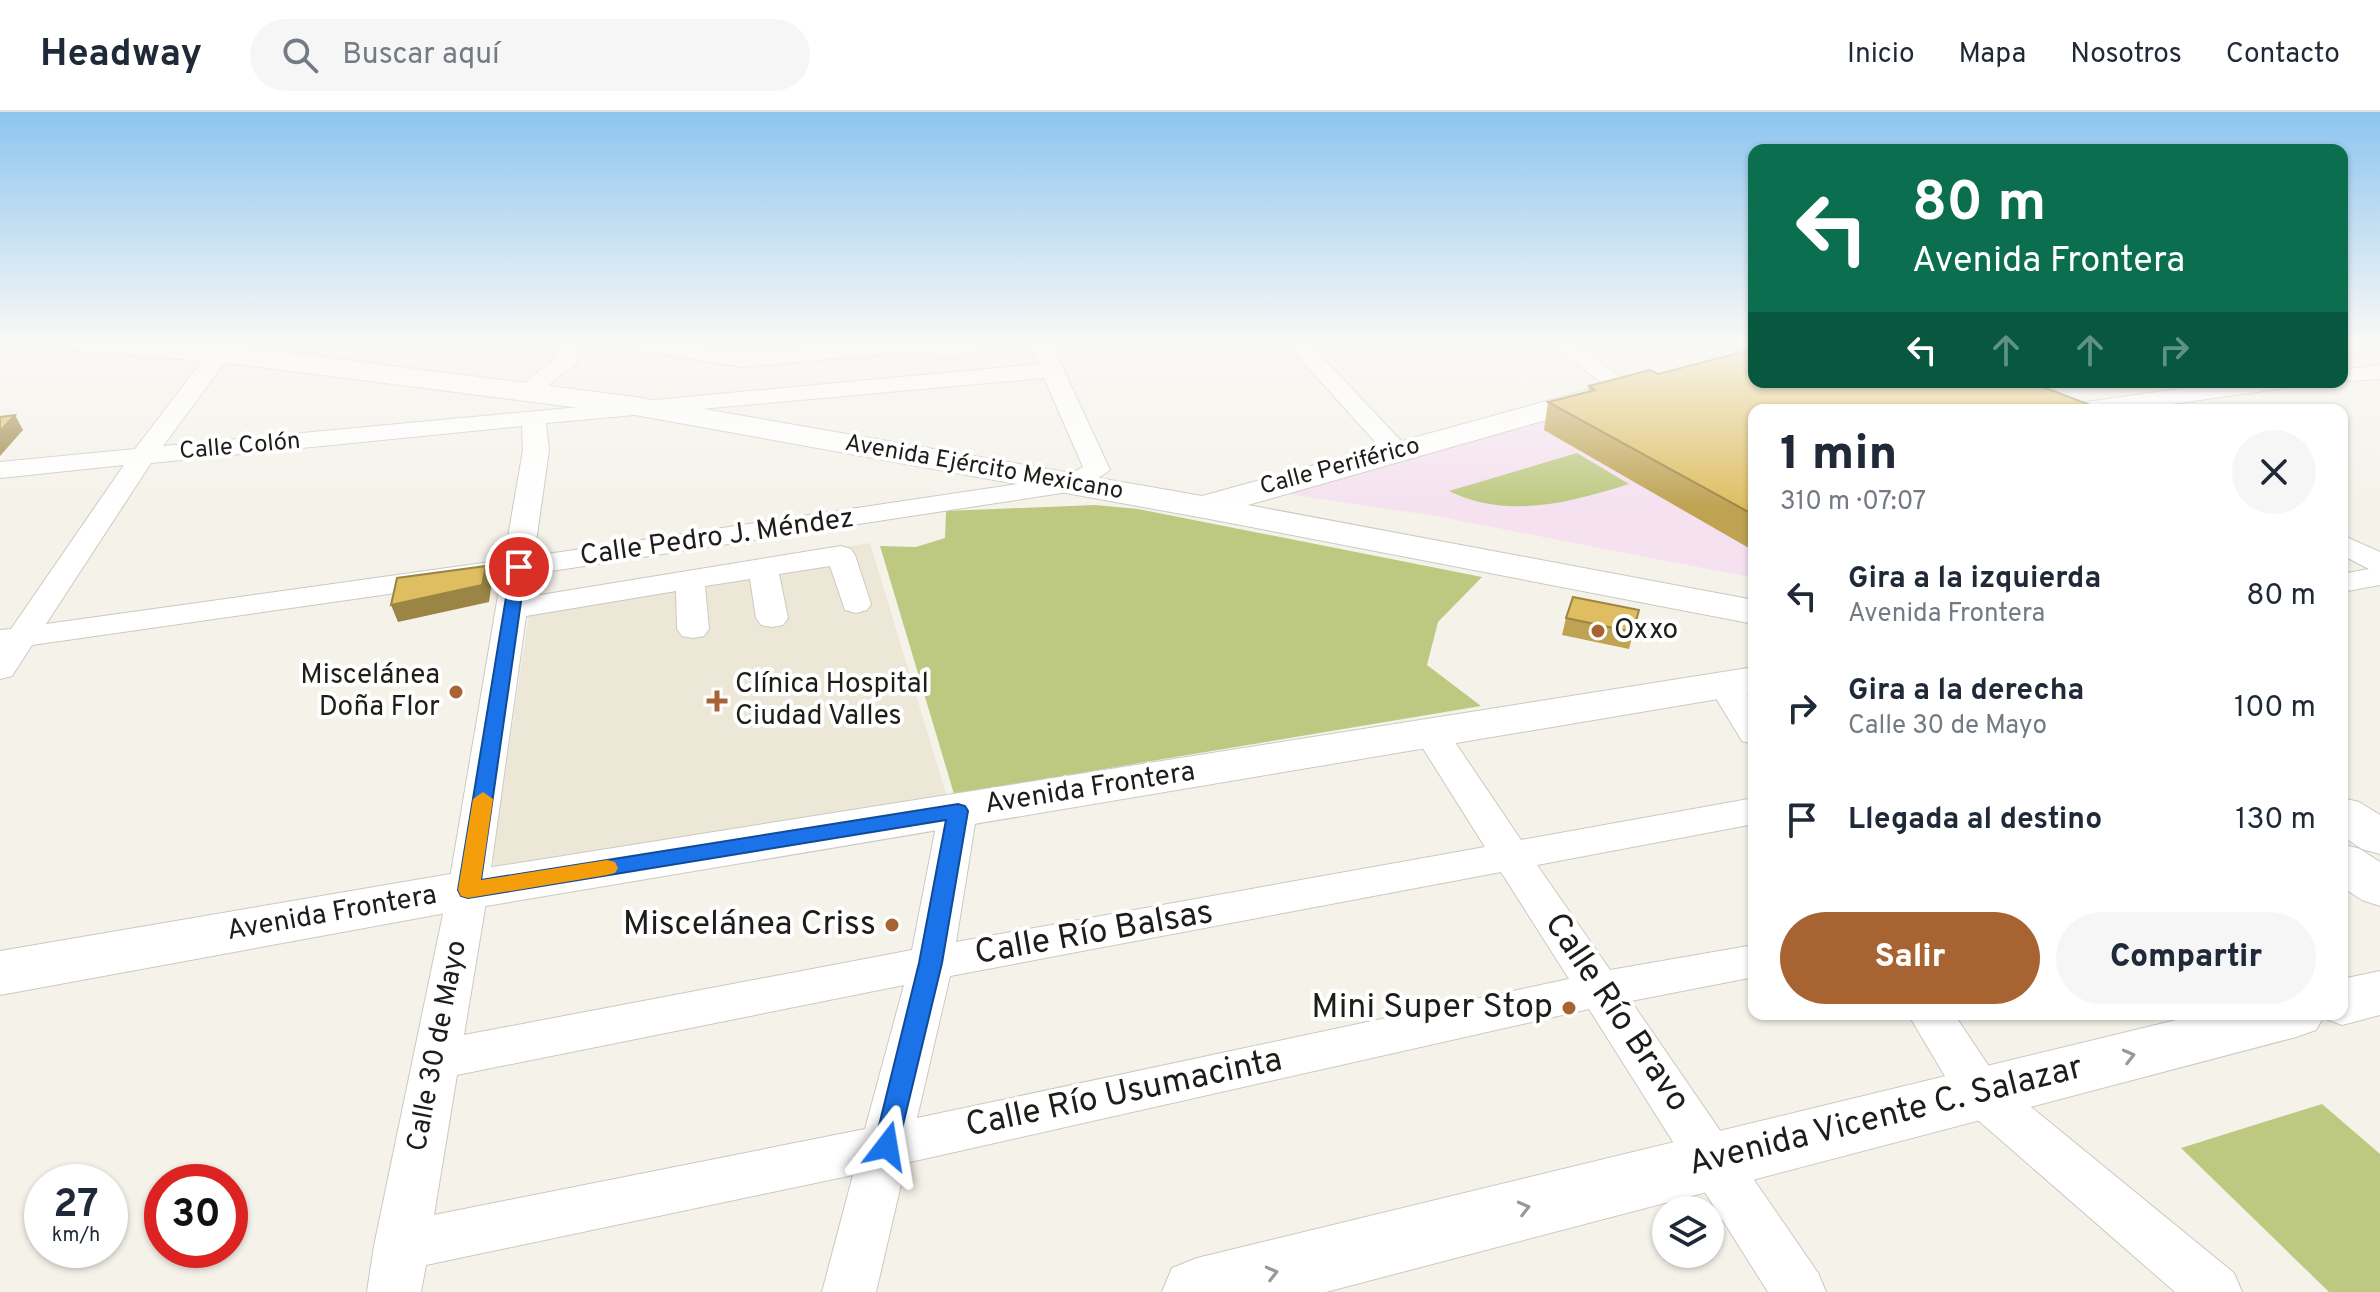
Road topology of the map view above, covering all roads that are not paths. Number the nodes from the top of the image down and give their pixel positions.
1 (189, 397) edge
2 (459, 397) edge
3 (539, 397) edge
4 (600, 397) edge
5 (675, 397) edge
6 (735, 397) edge
7 (1061, 397) edge
8 (1347, 397) edge
9 (1594, 397) edge
10 (2171, 397) edge
11 (701, 400) junction
12 (2122, 404) edge
13 (635, 406) junction
14 (1397, 451) junction
15 (143, 456) junction
16 (0, 470) edge
17 (1084, 477) junction
18 (1220, 501) junction
19 (2348, 547) edge
20 (2380, 563) edge
21 (519, 567) junction
22 (763, 568) junction
23 (2380, 576) edge
24 (690, 580) junction
25 (2348, 582) edge
26 (1748, 596) edge
27 (856, 604) dead end
28 (512, 609) junction
29 (1748, 611) edge
30 (772, 618) dead end
31 (693, 629) dead end
32 (11, 638) edge
33 (0, 669) edge
34 (1740, 682) edge
35 (1748, 711) edge
36 (1432, 734) junction
37 (958, 811) junction
38 (1748, 812) edge
39 (2348, 818) edge
40 (2380, 837) edge
41 (1511, 858) junction
42 (2348, 866) edge
43 (2380, 887) edge
44 (468, 890) junction
45 (1748, 962) edge
46 (931, 963) junction
47 (0, 973) edge
48 (1602, 989) junction
49 (2380, 993) edge
50 (2348, 1001) edge
51 (1934, 1020) edge
52 (2272, 1020) edge
53 (435, 1060) junction
54 (1981, 1094) junction
55 (887, 1146) junction
56 (1714, 1159) junction
57 (397, 1269) edge
58 (2200, 1290) edge
59 (849, 1292) edge
60 (1197, 1292) edge
61 (1799, 1292) edge

1 - 15 street
2 - 15 street, Calle Colón
3 - 21 street, Calle 30 de Mayo
4 - 13 main road, Avenida Ejército Mexicano
5 - 11 main road, Avenida Ejército Mexicano
6 - 11 street
7 - 17 street
8 - 14 street
9 - 14 main road, Calle Periférico
10 - 12 street
11 - 13 street
11 - 17 main road, Avenida Ejército Mexicano
13 - 17 main road, Avenida Ejército Mexicano
14 - 18 main road, Calle Periférico
15 - 16 street, Calle Colón
15 - 32 street
17 - 18 main road, Avenida Ejército Mexicano
17 - 21 street, Calle Pedro J. Méndez
18 - 26 main road, Avenida Ejército Mexicano
18 - 29 main road, Avenida Ejército Mexicano
19 - 20 street
21 - 28 street, Calle 30 de Mayo
21 - 32 street, Calle Pedro J. Méndez
22 - 24 street
22 - 27 street
22 - 30 street
23 - 25 street
24 - 28 street
24 - 31 street
28 - 44 street, Calle 30 de Mayo
32 - 33 street
34 - 35 street
34 - 36 main road, Avenida Frontera
36 - 37 main road, Avenida Frontera
36 - 41 street, Calle Río Bravo
37 - 44 main road, Avenida Frontera
37 - 46 street
38 - 41 street, Calle Río Balsas
39 - 40 main road
41 - 46 street, Calle Río Balsas
41 - 48 street, Calle Río Bravo
42 - 43 main road
44 - 47 main road, Avenida Frontera
44 - 53 street, Calle 30 de Mayo
45 - 48 street, Calle Río Usumacinta
46 - 53 street, Calle Río Balsas
46 - 55 street
48 - 55 street, Calle Río Usumacinta
48 - 56 street, Calle Río Bravo
49 - 50 main road
51 - 54 street
54 -> 52 main road, Avenida Vicente C. Salazar
53 - 57 street, Calle 30 de Mayo
54 - 56 main road, Avenida Vicente C. Salazar
54 - 58 street
55 - 57 street, Calle Río Usumacinta
55 - 59 street
60 -> 56 main road, Avenida Vicente C. Salazar
56 - 61 street, Calle Río Bravo

